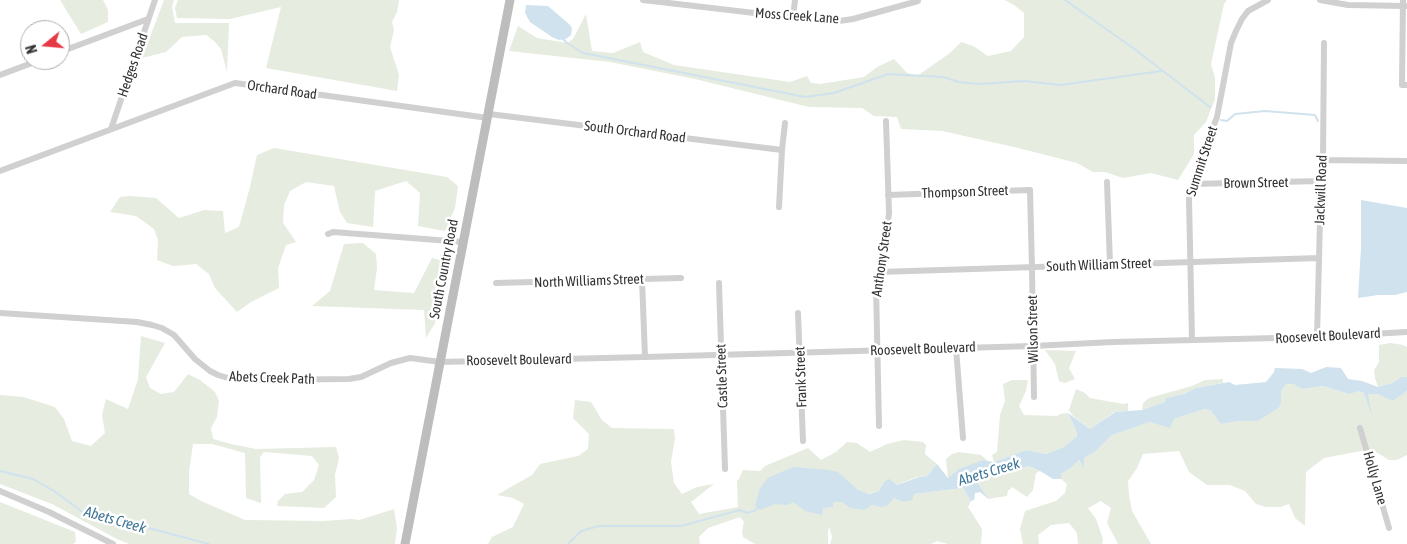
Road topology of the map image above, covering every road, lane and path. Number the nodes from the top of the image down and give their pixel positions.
1 (155, 0) edge
2 (510, 0) edge
3 (643, 0) edge
4 (795, 0) edge
5 (1268, 0) edge
6 (918, 1) edge
7 (1325, 1) edge
8 (680, 2) edge
9 (1404, 4) edge
10 (793, 18) junction
11 (148, 19) junction
12 (1324, 43) dead end
13 (70, 48) edge
14 (20, 68) edge
15 (0, 75) edge
16 (1404, 85) edge
17 (488, 116) junction
18 (886, 121) dead end
19 (785, 123) dead end
20 (111, 129) junction
21 (782, 150) junction
22 (1322, 160) junction
23 (1407, 161) edge
24 (0, 172) edge
25 (1320, 181) junction
26 (1107, 182) dead end
27 (1192, 184) junction
28 (888, 195) junction
29 (1029, 202) joint
30 (779, 207) dead end
31 (328, 234) dead end
32 (463, 242) junction
33 (1320, 258) junction
34 (1190, 262) junction
35 (1110, 264) junction
36 (1032, 268) junction
37 (879, 272) junction
38 (681, 278) dead end
39 (642, 279) junction
40 (496, 283) dead end
41 (720, 283) dead end
42 (0, 313) edge
43 (798, 313) dead end
44 (1407, 332) edge
45 (1317, 338) junction
46 (1192, 340) junction
47 (1033, 346) junction
48 (956, 348) junction
49 (878, 351) junction
50 (800, 353) junction
51 (721, 355) junction
52 (644, 357) junction
53 (440, 362) junction
54 (1034, 396) dead end
55 (879, 426) dead end
56 (1360, 428) dead end
57 (963, 438) dead end
58 (803, 441) dead end
59 (725, 469) dead end
60 (0, 491) edge
61 (1389, 528) dead end
62 (113, 544) edge
63 (405, 544) edge

1 - 11 street, Hedges Road
2 - 17 main road, South Country Road
3 - 8 street, Moss Creek Lane
4 - 10 street
5 - 27 street, Summit Street
6 - 10 street, Moss Creek Lane
7 - 9 street
8 - 10 street, Moss Creek Lane
9 - 16 street
11 - 13 street
11 - 20 street, Hedges Road
12 - 22 street, Jackwill Road
14 - 15 street
17 - 20 street, Orchard Road
17 - 21 street, South Orchard Road
17 - 32 main road, South Country Road
18 - 28 street, Anthony Street
19 - 21 street
20 - 24 street, Orchard Road
21 - 30 street
22 - 23 street
22 - 25 street, Jackwill Road
25 - 27 street, Brown Street
25 - 33 street, Jackwill Road
26 - 35 street
27 - 34 street, Summit Street
28 - 29 street, Thompson Street
28 - 37 street, Anthony Street
29 - 36 street, Wilson Street
31 - 32 street
32 - 53 main road, South Country Road
33 - 34 street, South William Street
33 - 45 street, Jackwill Road
34 - 35 street, South William Street
34 - 46 street, Summit Street
35 - 36 street, South William Street
36 - 37 street, South William Street
36 - 47 street, Wilson Street
37 - 49 street, Anthony Street
38 - 39 street, North Williams Street
39 - 40 street, North Williams Street
39 - 52 street
41 - 51 street, Castle Street
42 - 53 street, Abets Creek Path
43 - 50 street, Frank Street
44 - 45 street, Roosevelt Boulevard
45 - 46 street, Roosevelt Boulevard
46 - 47 street, Roosevelt Boulevard
47 - 48 street, Roosevelt Boulevard
47 - 54 street, Wilson Street
48 - 49 street, Roosevelt Boulevard
48 - 57 street
49 - 50 street, Roosevelt Boulevard
49 - 55 street, Anthony Street
50 - 51 street, Roosevelt Boulevard
50 - 58 street, Frank Street
51 - 52 street, Roosevelt Boulevard
51 - 59 street, Castle Street
52 - 53 street, Roosevelt Boulevard
53 - 63 main road, South Country Road
56 - 61 street, Holly Lane
60 - 62 street

